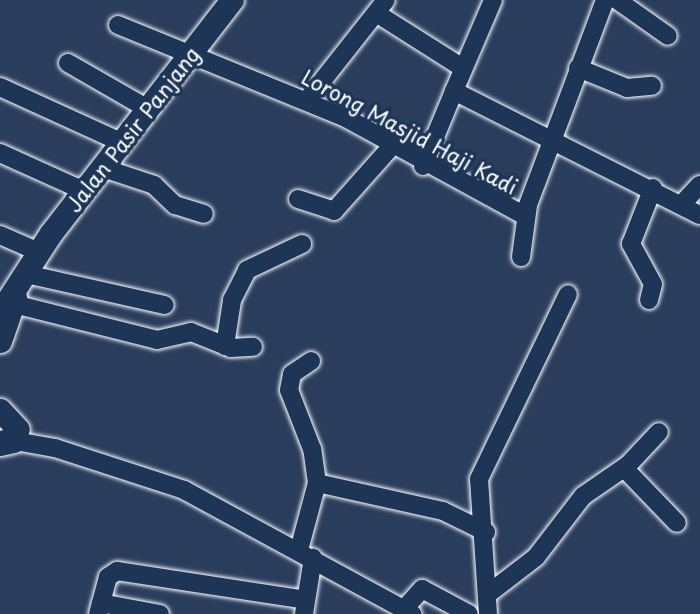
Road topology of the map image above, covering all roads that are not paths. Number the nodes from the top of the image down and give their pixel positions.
1 (493, 0) edge
2 (605, 0) edge
3 (617, 0) edge
4 (222, 4) edge
5 (381, 7) edge
6 (118, 25) dead end
7 (668, 36) dead end
8 (192, 52) junction
9 (68, 63) dead end
10 (463, 68) junction
11 (578, 68) junction
12 (652, 86) dead end
13 (0, 87) edge
14 (454, 91) junction
15 (307, 100) junction
16 (148, 109) junction
17 (123, 143) junction
18 (549, 143) junction
19 (392, 146) junction
20 (0, 153) edge
21 (423, 166) junction
22 (103, 168) junction
23 (700, 185) edge
24 (653, 188) junction
25 (84, 191) junction
26 (298, 199) dead end
27 (682, 204) junction
28 (204, 214) dead end
29 (700, 215) edge
30 (525, 216) junction
31 (0, 235) edge
32 (302, 244) dead end
33 (521, 257) dead end
34 (21, 282) edge
35 (568, 294) dead end
36 (649, 300) dead end
37 (165, 305) dead end
38 (0, 341) edge
39 (225, 346) junction
40 (253, 347) dead end
41 (311, 361) dead end
42 (0, 410) edge
43 (659, 432) dead end
44 (6, 435) edge
45 (624, 468) junction
46 (317, 482) junction
47 (677, 523) dead end
48 (486, 532) junction
49 (306, 554) junction
50 (488, 594) junction
51 (305, 607) edge
52 (100, 608) edge
53 (408, 612) edge
54 (160, 614) edge
55 (469, 614) edge
56 (488, 614) edge

1 - 10 street
2 - 11 street
3 - 7 street
4 - 8 main road, Jalan Pasir Panjang
5 - 10 street
5 - 15 street
6 - 8 street, Lorong Masjid Haji Kadi
8 - 15 street, Lorong Masjid Haji Kadi
8 - 16 main road, Jalan Pasir Panjang
9 - 16 street
10 - 14 street
11 - 12 street
11 - 18 street
13 - 17 street
14 - 18 street
14 - 21 street
15 - 19 street, Lorong Masjid Haji Kadi
16 - 17 main road, Jalan Pasir Panjang
17 - 22 main road, Jalan Pasir Panjang
18 - 24 street
18 - 30 street
19 - 21 street, Lorong Masjid Haji Kadi
19 - 26 street
20 - 25 street
21 - 30 street, Lorong Masjid Haji Kadi
22 - 25 main road, Jalan Pasir Panjang
22 - 28 street
23 - 27 street
24 - 27 street
24 - 36 street
25 - 34 main road, Jalan Pasir Panjang
27 - 29 street
30 - 33 street, Lorong Masjid Haji Kadi
31 - 34 street
32 - 39 street
34 - 37 street
34 - 38 main road, Jalan Pasir Panjang
34 - 39 street
35 - 48 street
39 - 40 street
41 - 46 street
42 - 44 main road
43 - 45 street
44 - 49 street
45 - 47 street
45 - 50 street
46 - 48 street
46 - 49 street
48 - 50 street
49 - 51 street
49 - 53 street
50 - 56 street
51 - 52 street
52 - 54 street
53 - 55 street

